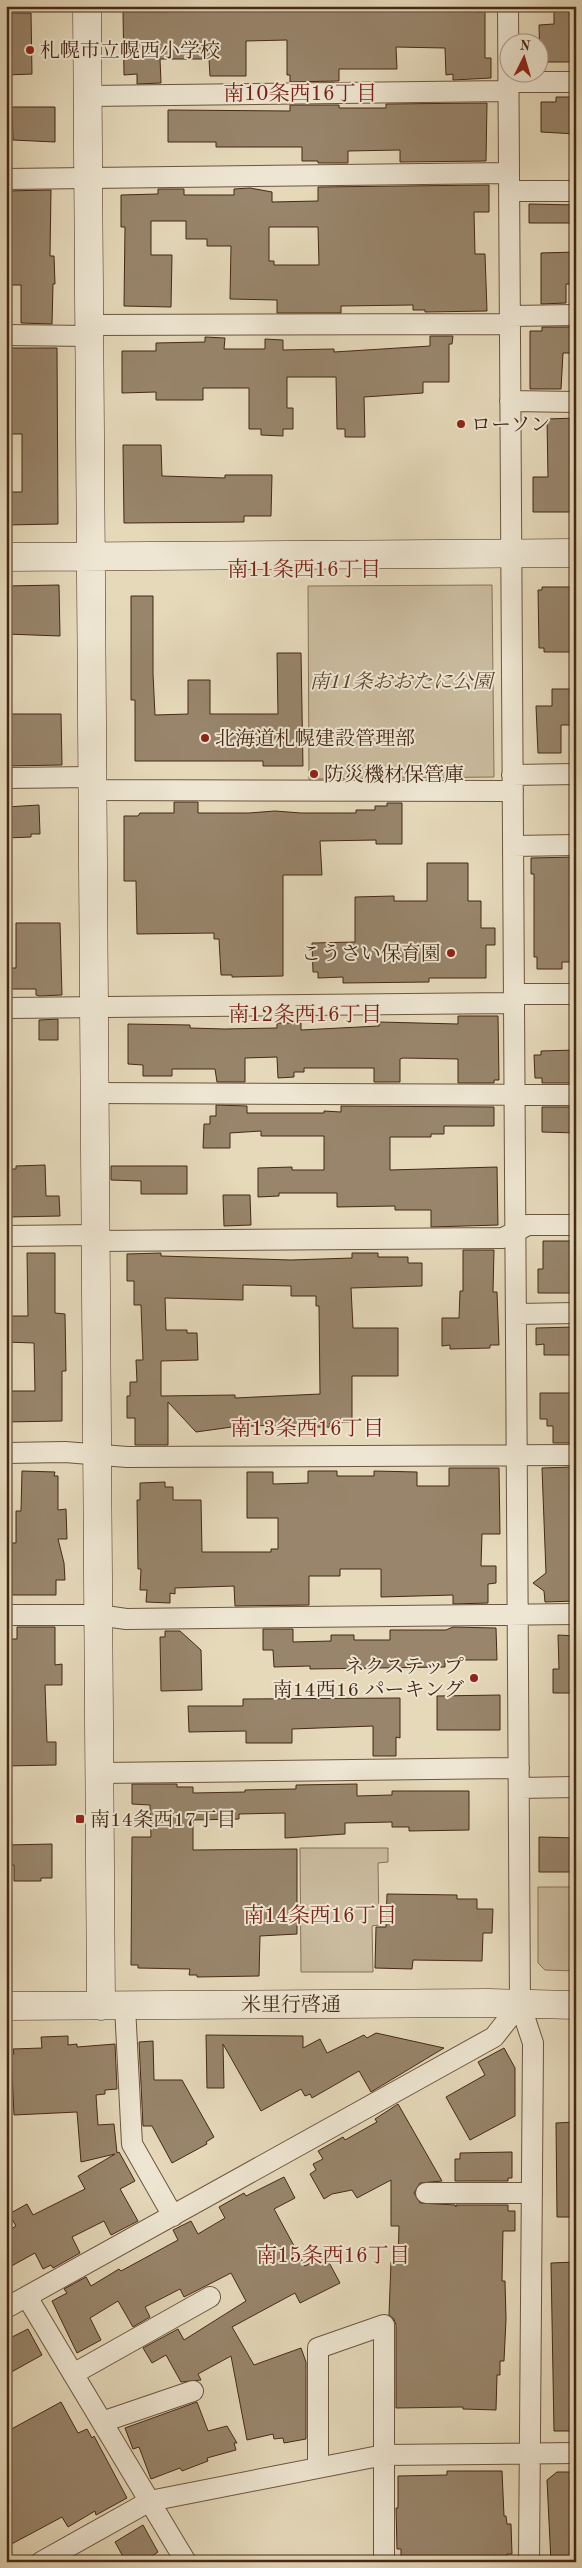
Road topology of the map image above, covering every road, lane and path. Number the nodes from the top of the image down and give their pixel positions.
1 (87, 6) edge
2 (508, 6) edge
3 (576, 82) edge
4 (508, 86) junction
5 (88, 96) junction
6 (6, 179) edge
7 (89, 179) junction
8 (509, 182) junction
9 (576, 191) edge
10 (576, 315) edge
11 (510, 320) junction
12 (90, 330) junction
13 (6, 336) edge
14 (510, 401) junction
15 (576, 402) edge
16 (576, 553) edge
17 (511, 554) junction
18 (6, 557) edge
19 (91, 557) junction
20 (576, 774) edge
21 (6, 778) edge
22 (512, 783) junction
23 (92, 784) junction
24 (576, 845) edge
25 (513, 846) junction
26 (576, 994) edge
27 (514, 998) junction
28 (94, 1007) junction
29 (6, 1008) edge
30 (94, 1093) junction
31 (576, 1095) edge
32 (515, 1096) junction
33 (576, 1225) edge
34 (516, 1232) junction
35 (6, 1236) edge
36 (95, 1238) junction
37 (576, 1313) edge
38 (516, 1314) junction
39 (6, 1453) edge
40 (97, 1455) junction
41 (517, 1455) junction
42 (576, 1455) edge
43 (518, 1614) junction
44 (576, 1614) edge
45 (6, 1615) edge
46 (98, 1615) junction
47 (99, 1772) junction
48 (520, 1778) junction
49 (576, 1787) edge
50 (520, 2004) junction
51 (576, 2005) edge
52 (6, 2006) edge
53 (113, 2006) junction
54 (426, 2193) dead end
55 (532, 2193) junction
56 (172, 2216) junction
57 (210, 2297) dead end
58 (13, 2300) edge
59 (73, 2374) junction
60 (193, 2391) dead end
61 (102, 2422) junction
62 (531, 2453) junction
63 (576, 2453) edge
64 (384, 2455) junction
65 (318, 2468) junction
66 (150, 2501) junction
67 (41, 2562) edge
68 (186, 2562) edge
69 (384, 2562) edge
70 (529, 2562) edge

1 - 5 street
2 - 4 street
3 - 4 street
4 - 5 street
4 - 8 street
5 - 7 street
6 - 7 street
7 - 8 street
7 - 12 street
8 - 9 street
8 - 11 street
10 - 11 street
11 - 12 street
11 - 14 street
12 - 13 street
12 - 19 street
14 - 15 street
14 - 17 street
16 - 17 street
17 - 19 street
17 - 22 street
18 - 19 street
19 - 23 street
20 - 22 street
21 - 23 street
22 - 23 street
22 - 25 street
23 - 28 street
24 - 25 street
25 - 27 street
26 - 27 street
27 - 28 street
27 - 32 street
28 - 29 street
28 - 30 street
30 - 32 street
30 - 36 street
31 - 32 street
32 - 34 street
33 - 34 street
34 - 36 street
34 - 38 street
35 - 36 street
36 - 40 street
37 - 38 street
38 - 41 street
39 - 40 street
40 - 41 street
40 - 46 street
41 - 42 street
41 - 43 street
43 - 44 street
43 - 46 street
43 - 48 street
45 - 46 street
46 - 47 street
47 - 48 street
47 - 53 street
48 - 49 street
48 - 50 street
50 - 51 street, 米里行啓通
50 - 53 street, 米里行啓通
50 - 55 street
50 - 56 street
52 - 53 street, 米里行啓通
53 - 56 street
54 - 55 street
55 - 62 street
56 - 58 street
57 - 59 street
58 - 59 street
59 - 61 street
60 - 61 street
61 - 66 street
62 - 63 street
62 - 64 street
62 - 70 street
64 - 65 street
64 - 65 street
64 - 69 street
65 - 66 street
66 - 67 street
66 - 68 street

